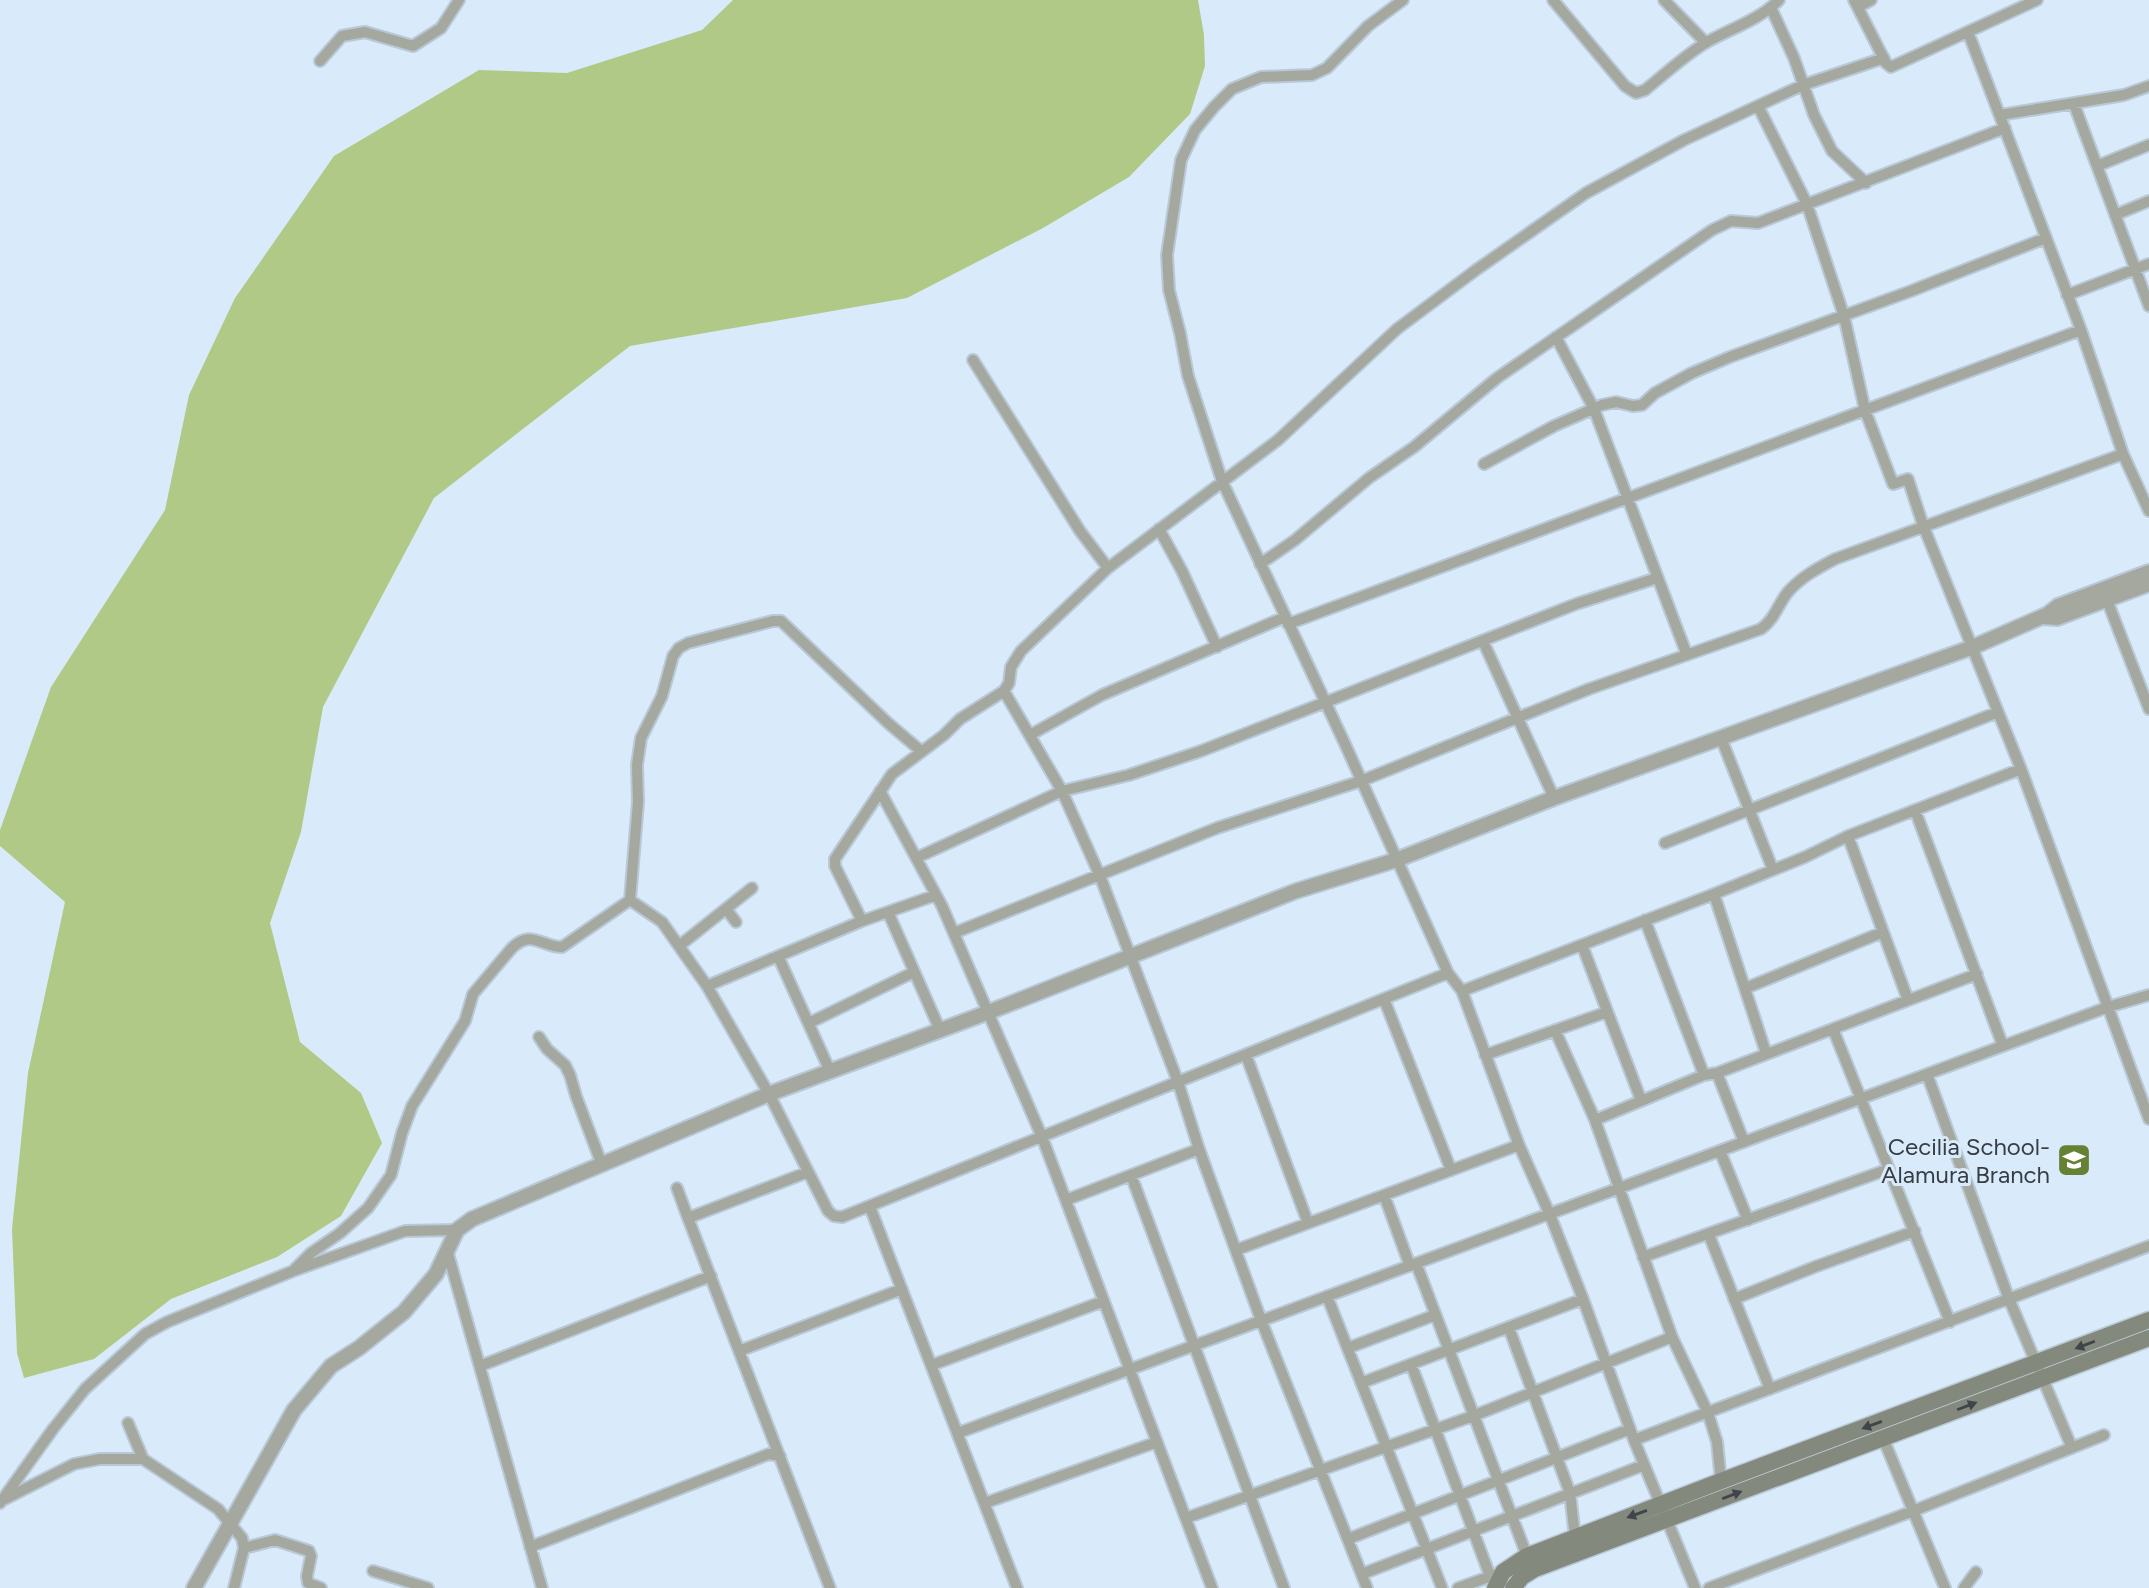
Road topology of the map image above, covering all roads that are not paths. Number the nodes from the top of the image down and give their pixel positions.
1 (459, 0) edge
2 (1403, 0) edge
3 (1553, 0) edge
4 (1664, 0) edge
5 (1871, 0) edge
6 (2037, 0) edge
7 (1856, 3) edge
8 (1775, 4) edge
9 (1968, 32) junction
10 (1706, 43) junction
11 (1884, 58) junction
12 (320, 61) dead end
13 (1803, 85) junction
14 (2149, 86) edge
15 (2074, 104) junction
16 (1758, 106) junction
17 (2000, 115) junction
18 (2005, 128) junction
19 (2149, 145) edge
20 (2097, 166) junction
21 (1866, 183) junction
22 (2149, 201) edge
23 (1807, 204) junction
24 (2115, 215) junction
25 (2046, 238) junction
26 (2149, 264) edge
27 (2135, 270) junction
28 (2067, 295) junction
29 (2149, 306) edge
30 (1844, 316) junction
31 (2081, 330) junction
32 (1556, 337) junction
33 (973, 360) dead end
34 (1594, 409) junction
35 (1865, 410) junction
36 (2123, 454) junction
37 (1484, 464) dead end
38 (1222, 481) junction
39 (2145, 486) edge
40 (1626, 498) junction
41 (2149, 511) edge
42 (1923, 525) junction
43 (1159, 529) junction
44 (1260, 564) junction
45 (1108, 568) junction
46 (2149, 572) edge
47 (1657, 578) junction
48 (2149, 584) edge
49 (2107, 600) junction
50 (2046, 615) junction
51 (1286, 620) junction
52 (1483, 641) junction
53 (1217, 647) junction
54 (1973, 647) junction
55 (1687, 655) junction
56 (1004, 691) junction
57 (1325, 704) junction
58 (2149, 709) edge
59 (1998, 712) junction
60 (1517, 717) junction
61 (1030, 735) junction
62 (1721, 738) junction
63 (921, 751) junction
64 (2021, 769) junction
65 (1361, 781) junction
66 (880, 791) junction
67 (1062, 792) junction
68 (1554, 798) junction
69 (1749, 809) junction
70 (1915, 810) junction
71 (1848, 836) junction
72 (1665, 843) dead end
73 (916, 858) junction
74 (1396, 860) junction
75 (1773, 870) junction
76 (1100, 876) junction
77 (752, 888) dead end
78 (1714, 894) junction
79 (936, 895) junction
80 (629, 900) junction
81 (726, 909) junction
82 (888, 912) junction
83 (1645, 920) junction
84 (862, 921) junction
85 (736, 922) dead end
86 (1883, 932) junction
87 (954, 933) junction
88 (1582, 945) junction
89 (679, 946) junction
90 (1129, 955) junction
91 (778, 956) junction
92 (914, 972) junction
93 (1448, 973) junction
94 (1977, 974) junction
95 (707, 986) junction
96 (1746, 988) junction
97 (1462, 992) junction
98 (2149, 995) edge
99 (1384, 999) junction
100 (1908, 1000) junction
101 (2108, 1007) junction
102 (989, 1012) junction
103 (1607, 1012) junction
104 (808, 1023) junction
105 (1833, 1029) junction
106 (1555, 1030) junction
107 (940, 1031) junction
108 (539, 1037) dead end
109 (2003, 1046) junction
110 (1766, 1054) junction
111 (1246, 1055) junction
112 (1485, 1055) junction
113 (830, 1071) junction
114 (1717, 1073) junction
115 (1927, 1073) junction
116 (1704, 1075) junction
117 (1178, 1083) junction
118 (769, 1094) junction
119 (1861, 1099) junction
120 (1641, 1100) junction
121 (2149, 1119) edge
122 (1595, 1120) junction
123 (1042, 1137) junction
124 (1744, 1142) junction
125 (1519, 1145) junction
126 (1199, 1149) junction
127 (1720, 1152) junction
128 (602, 1165) junction
129 (1889, 1169) junction
130 (1451, 1170) junction
131 (808, 1172) junction
132 (1131, 1175) junction
133 (677, 1188) dead end
134 (1617, 1188) junction
135 (1384, 1195) junction
136 (1066, 1200) junction
137 (870, 1207) junction
138 (1550, 1215) junction
139 (688, 1218) junction
140 (1748, 1220) junction
141 (1308, 1223) junction
142 (457, 1230) junction
143 (1915, 1231) junction
144 (1709, 1235) junction
145 (2149, 1246) edge
146 (447, 1250) junction
147 (1236, 1250) junction
148 (1643, 1257) junction
149 (1413, 1265) junction
150 (293, 1271) junction
151 (710, 1276) junction
152 (902, 1289) junction
153 (1327, 1296) junction
154 (1583, 1299) junction
155 (1734, 1299) junction
156 (2009, 1299) junction
157 (1104, 1301) junction
158 (1436, 1315) junction
159 (1261, 1320) junction
160 (2149, 1320) edge
161 (1950, 1322) junction
162 (1509, 1328) junction
163 (1672, 1337) junction
164 (2149, 1338) edge
165 (1195, 1345) junction
166 (1348, 1349) junction
167 (1449, 1350) junction
168 (739, 1351) junction
169 (1606, 1363) junction
170 (1410, 1364) junction
171 (932, 1365) junction
172 (480, 1366) junction
173 (1130, 1369) junction
174 (2039, 1370) junction
175 (1361, 1383) junction
176 (1770, 1389) junction
177 (1532, 1392) junction
178 (1708, 1413) junction
179 (1473, 1416) junction
180 (128, 1423) dead end
181 (1434, 1429) junction
182 (958, 1433) junction
183 (1632, 1435) junction
184 (2104, 1435) dead end
185 (1883, 1438) junction
186 (1157, 1442) junction
187 (1386, 1446) junction
188 (2072, 1448) junction
189 (780, 1456) junction
190 (143, 1459) junction
191 (1557, 1459) junction
192 (1644, 1465) junction
193 (1320, 1469) junction
194 (1498, 1481) junction
195 (1721, 1481) junction
196 (1570, 1493) junction
197 (1251, 1494) junction
198 (1459, 1497) junction
199 (1, 1502) edge
200 (985, 1503) junction
201 (1913, 1511) junction
202 (1665, 1513) junction
203 (1413, 1515) junction
204 (1511, 1517) junction
205 (1186, 1518) junction
206 (231, 1523) junction
207 (1473, 1531) junction
208 (1575, 1537) junction
209 (1348, 1539) junction
210 (530, 1547) junction
211 (244, 1549) junction
212 (1427, 1550) junction
213 (1527, 1556) junction
214 (373, 1571) dead end
215 (1976, 1572) dead end
216 (1362, 1574) junction
217 (1496, 1579) edge
218 (1017, 1586) edge
219 (194, 1588) edge
220 (234, 1588) edge
221 (321, 1588) edge
222 (428, 1588) edge
223 (542, 1588) edge
224 (830, 1588) edge
225 (1004, 1588) edge
226 (1212, 1588) edge
227 (1284, 1588) edge
228 (1367, 1588) edge
229 (1442, 1588) edge
230 (1458, 1588) edge
231 (1513, 1588) edge
232 (1694, 1588) edge
233 (1709, 1588) edge
234 (1945, 1588) edge
235 (1964, 1588) edge

1 - 12 street
2 - 38 street
3 - 10 street
4 - 10 street
5 - 7 street
6 - 9 street
7 - 11 street
8 - 10 street
8 - 13 street
9 - 11 street
9 - 17 street
11 - 13 street
13 - 16 street
13 - 21 street
14 - 15 street
15 - 17 street
15 - 20 street
16 - 23 street
16 - 38 street
17 - 18 street
18 - 21 street
18 - 25 street
19 - 20 street
20 - 24 street
21 - 23 street
22 - 24 street
23 - 30 street
23 - 32 street
24 - 27 street
25 - 28 street
25 - 30 street
26 - 27 street
27 - 28 street
27 - 29 street
28 - 31 street
30 - 34 street
30 - 35 street
31 - 35 street
31 - 36 street
32 - 34 street
32 - 44 street
33 - 45 street
34 - 37 street
34 - 40 street
35 - 40 street
35 - 42 street
36 - 39 street
36 - 42 street
38 - 43 street
38 - 44 street
39 - 41 street
40 - 47 street
40 - 51 street
42 - 54 street
42 - 55 street
43 - 45 street
43 - 53 street
44 - 51 street
45 - 56 street
46 - 50 street
47 - 52 street
47 - 55 street
48 - 49 street
49 - 50 street
49 - 58 street
50 - 54 street
51 - 53 street
51 - 57 street
52 - 57 street
52 - 60 street
53 - 61 street
54 - 59 street
54 - 62 street
55 - 60 street
56 - 61 street
56 - 63 street
57 - 65 street
57 - 67 street
59 - 64 street
59 - 69 street
60 - 65 street
60 - 68 street
61 - 67 street
62 - 68 street
62 - 69 street
63 - 66 street
63 - 80 street
64 - 70 street
64 - 101 street
65 - 74 street
65 - 76 street
66 - 73 street
66 - 84 street
67 - 73 street
67 - 76 street
68 - 74 street
69 - 72 street
69 - 75 street
70 - 71 street
70 - 94 street
71 - 75 street
71 - 86 street
73 - 79 street
74 - 90 street
74 - 93 street
75 - 78 street
76 - 87 street
76 - 90 street
77 - 81 street
78 - 83 street
78 - 96 street
79 - 82 street
79 - 87 street
80 - 89 street
80 - 150 street
81 - 85 street
81 - 89 street
82 - 84 street
82 - 92 street
83 - 88 street
83 - 116 street
84 - 91 street
86 - 96 street
86 - 100 street
87 - 102 street
88 - 97 street
88 - 103 street
89 - 95 street
90 - 102 street
90 - 117 street
91 - 95 street
91 - 104 street
92 - 104 street
92 - 107 street
93 - 97 street
93 - 99 street
94 - 100 street
94 - 109 street
95 - 118 street
96 - 110 street
97 - 112 street
98 - 101 street
99 - 111 street
99 - 130 street
100 - 105 street
101 - 109 street
101 - 121 street
102 - 107 street
102 - 123 street
103 - 106 street
103 - 120 street
104 - 113 street
105 - 110 street
105 - 119 street
106 - 112 street
106 - 122 street
107 - 113 street
108 - 128 street
109 - 115 street
110 - 114 street
111 - 117 street
111 - 141 street
112 - 125 street
113 - 118 street
114 - 116 street
114 - 124 street
115 - 119 street
115 - 156 street
116 - 120 street
117 - 123 street
117 - 126 street
118 - 128 street
118 - 131 street
119 - 124 street
119 - 129 street
120 - 122 street
122 - 134 street
123 - 136 street
123 - 137 street
124 - 127 street
125 - 130 street
125 - 138 street
126 - 132 street
126 - 147 street
127 - 134 street
127 - 140 street
128 - 142 street
129 - 140 street
129 - 143 street
130 - 135 street
131 - 137 street
131 - 139 street
132 - 136 street
132 - 165 street
133 - 139 street
134 - 138 street
134 - 148 street
135 - 141 street
135 - 149 street
136 - 157 street
137 - 152 street
138 - 149 street
138 - 154 street
139 - 151 street
140 - 144 street
141 - 147 street
142 - 146 street
142 - 150 street
143 - 155 street
143 - 161 street
144 - 148 street
144 - 155 street
145 - 156 street
146 - 172 street
146 - 206 street
147 - 159 street
148 - 163 street
149 - 153 street
149 - 158 street
150 - 199 street
151 - 168 street
151 - 172 street
152 - 168 street
152 - 171 street
153 - 159 street
153 - 166 street
154 - 162 street
154 - 169 street
155 - 176 street
156 - 161 street
156 - 174 street
157 - 171 street
157 - 173 street
158 - 166 street
158 - 167 street
159 - 165 street
159 - 193 street
160 -> 174 main road
161 - 176 street
162 - 167 street
162 - 177 street
163 - 169 street
163 - 178 street
164 - 174 main road
165 - 173 street
165 - 197 street
166 - 175 street
167 - 170 street
167 - 179 street
168 - 189 street
169 - 177 street
169 - 183 street
170 - 175 street
170 - 181 street
171 - 182 street
172 - 210 street
173 - 182 street
173 - 186 street
185 -> 174 main road
174 - 188 street
174 -> 195 main road
175 - 187 street
176 - 178 street
177 - 179 street
177 - 191 street
178 - 183 street
178 - 195 street
179 - 181 street
179 - 194 street
180 - 190 street
181 - 187 street
181 - 198 street
182 - 200 street
183 - 191 street
183 - 192 street
184 - 188 street
185 - 201 street
202 -> 185 main road
186 - 200 street
186 - 205 street
187 - 193 street
187 - 203 street
188 - 201 street
189 - 210 street
189 - 224 street
190 - 199 street
190 - 206 street
191 - 194 street
191 - 196 street
192 - 196 street
192 - 202 street
193 - 197 street
193 - 209 street
194 - 198 street
194 - 204 street
195 - 202 main road
196 - 204 street
196 - 208 street
197 - 205 street
197 - 227 street
198 - 203 street
198 - 207 street
200 - 218 street
201 - 233 street
201 - 234 street
202 -> 208 main road
202 - 231 main road
202 - 232 street
203 - 209 street
203 - 212 street
204 - 207 street
204 - 213 street
205 - 226 street
206 - 211 street
206 - 219 street
207 - 212 street
207 - 217 street
208 - 213 main road
209 - 216 street
210 - 223 street
211 - 220 street
211 - 221 street
212 - 216 street
212 - 229 street
213 - 217 main road
214 - 222 street
215 - 235 street
216 - 228 street
217 - 230 street
218 - 225 street

